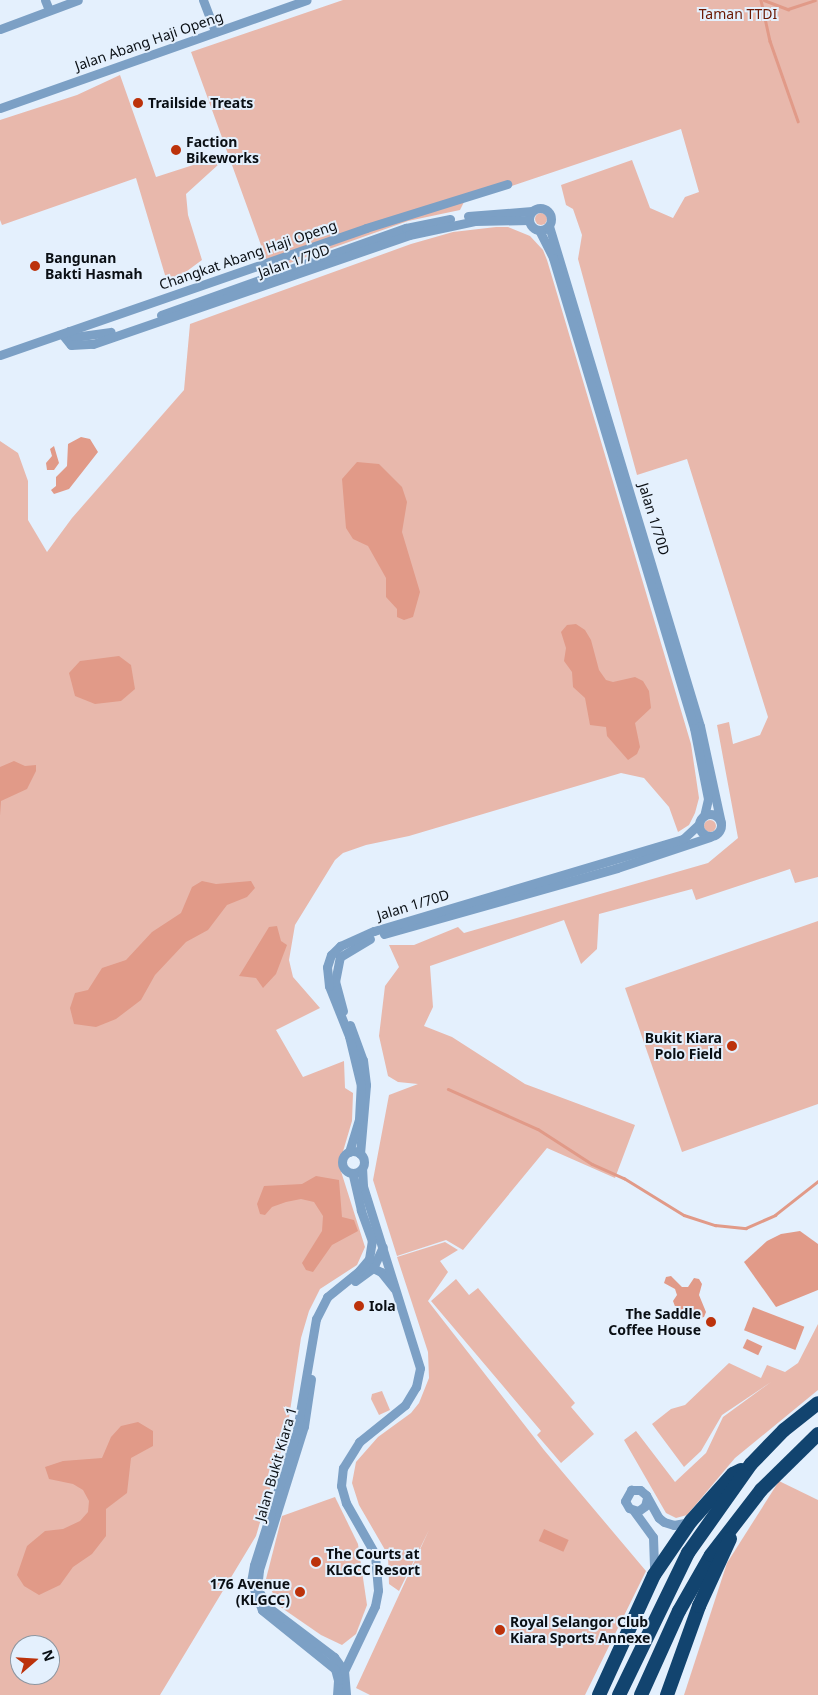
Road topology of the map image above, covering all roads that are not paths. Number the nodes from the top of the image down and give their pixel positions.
1 (45, 0) edge
2 (78, 0) edge
3 (203, 0) edge
4 (307, 0) edge
5 (282, 4) edge
6 (49, 10) junction
7 (0, 29) edge
8 (214, 32) junction
9 (0, 108) edge
10 (506, 184) dead end
11 (531, 216) junction
12 (549, 226) junction
13 (539, 230) junction
14 (65, 333) junction
15 (0, 355) edge
16 (702, 820) junction
17 (721, 823) junction
18 (710, 836) junction
19 (349, 1152) junction
20 (360, 1154) junction
21 (362, 1169) junction
22 (353, 1174) junction
23 (383, 1247) junction
24 (373, 1268) junction
25 (399, 1296) junction
26 (818, 1403) edge
27 (818, 1434) edge
28 (750, 1464) junction
29 (647, 1498) junction
30 (634, 1511) junction
31 (742, 1516) junction
32 (691, 1521) junction
33 (654, 1575) junction
34 (344, 1671) junction
35 (337, 1695) edge
36 (346, 1695) edge
37 (599, 1695) edge
38 (620, 1695) edge
39 (641, 1695) edge
40 (668, 1695) edge

1 - 6 street
2 - 6 street
3 - 8 street
4 - 5 street, Jalan Abang Haji Openg
5 - 8 street, Jalan Abang Haji Openg
6 - 7 street
8 - 9 street, Jalan Abang Haji Openg
10 - 14 street, Changkat Abang Haji Openg
11 - 12 street
11 - 13 street
11 - 14 street, Jalan 1/70D
11 - 14 street, Jalan 1/70D
12 - 13 street
12 - 17 street, Jalan 1/70D
13 - 16 street, Jalan 1/70D
14 - 15 street, Changkat Abang Haji Openg
16 - 17 street
16 - 18 street
16 - 19 street, Jalan 1/70D
17 - 18 street
18 - 20 street, Jalan 1/70D
19 - 20 street
19 - 22 street
20 - 21 street
21 - 22 street
21 - 23 street
22 - 35 street, Jalan Bukit Kiara 1
23 - 24 street, Jalan Bukit Kiara 1
23 - 25 street
24 - 25 street
24 - 34 street, Jalan Bukit Kiara 1
25 - 34 street
26 - 28 highway
27 - 31 highway
28 - 32 highway
28 - 38 highway
29 - 30 street
29 - 30 street
29 - 32 street
30 - 33 street
31 - 39 highway
31 - 40 highway
32 - 33 highway
33 - 37 highway
34 - 36 street

